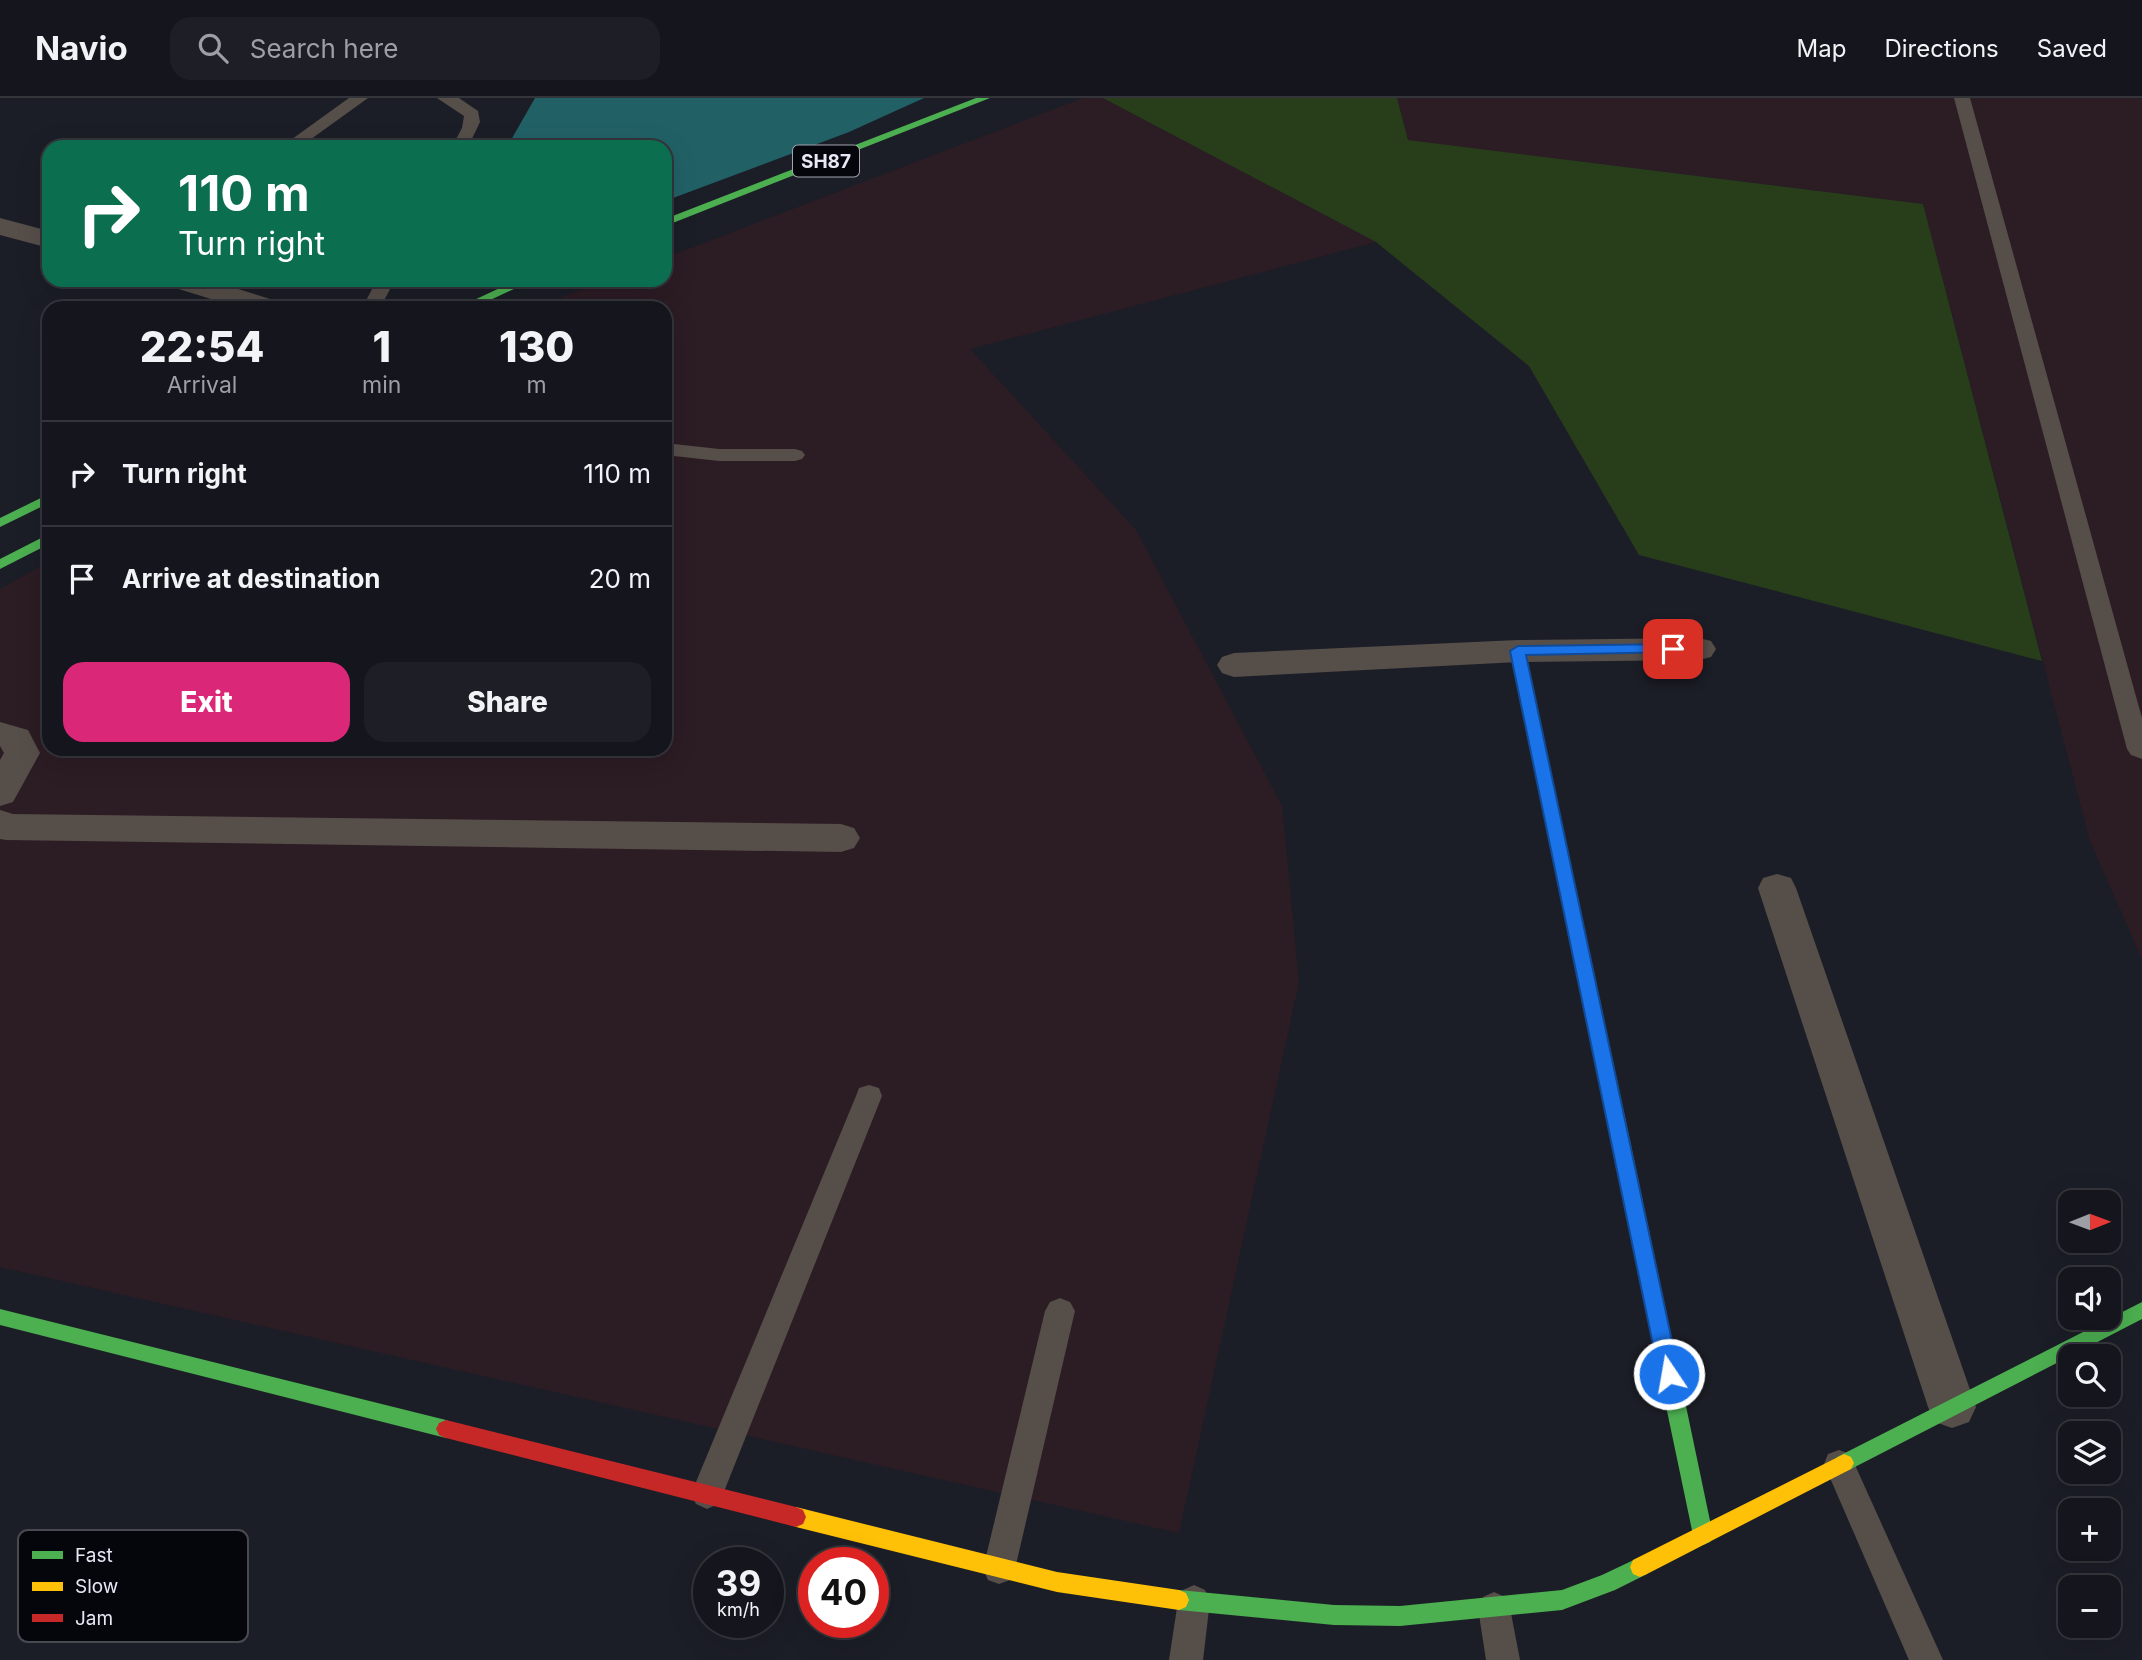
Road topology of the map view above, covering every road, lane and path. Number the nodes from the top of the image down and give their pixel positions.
1 (359, 98) edge
2 (445, 98) edge
3 (985, 98) edge
4 (1962, 98) edge
5 (299, 140) edge
6 (464, 140) edge
7 (672, 220) edge
8 (0, 226) edge
9 (42, 238) edge
10 (202, 287) edge
11 (511, 287) edge
12 (247, 301) edge
13 (479, 301) edge
14 (672, 450) edge
15 (795, 455) dead end
16 (42, 502) edge
17 (0, 523) edge
18 (42, 542) edge
19 (0, 565) edge
20 (1699, 649) dead end
21 (1518, 651) junction
22 (1234, 664) dead end
23 (0, 734) edge
24 (2142, 751) edge
25 (0, 793) edge
26 (0, 823) edge
27 (841, 838) dead end
28 (1777, 888) dead end
29 (869, 1096) dead end
30 (2142, 1310) edge
31 (1060, 1311) dead end
32 (0, 1317) edge
33 (1952, 1407) junction
34 (1839, 1464) junction
35 (707, 1494) junction
36 (1703, 1535) junction
37 (999, 1569) junction
38 (1194, 1601) junction
39 (1494, 1608) junction
40 (1186, 1660) edge
41 (1503, 1660) edge
42 (1926, 1660) edge

1 - 5 lane
2 - 6 lane
3 - 7 main road, SH87
4 - 24 lane
8 - 9 street
10 - 12 street
11 - 13 main road
14 - 15 lane
16 - 17 main road
18 - 19 main road
20 - 21 street
21 - 22 street
21 - 36 main road
23 - 25 street
26 - 27 street
28 - 33 street
29 - 35 lane
30 - 33 main road
31 - 37 lane
32 - 35 main road
33 - 34 main road
34 - 36 main road
34 - 42 lane
35 - 37 main road
36 - 39 main road
37 - 38 main road
38 - 39 main road
38 - 40 lane
39 - 41 lane

